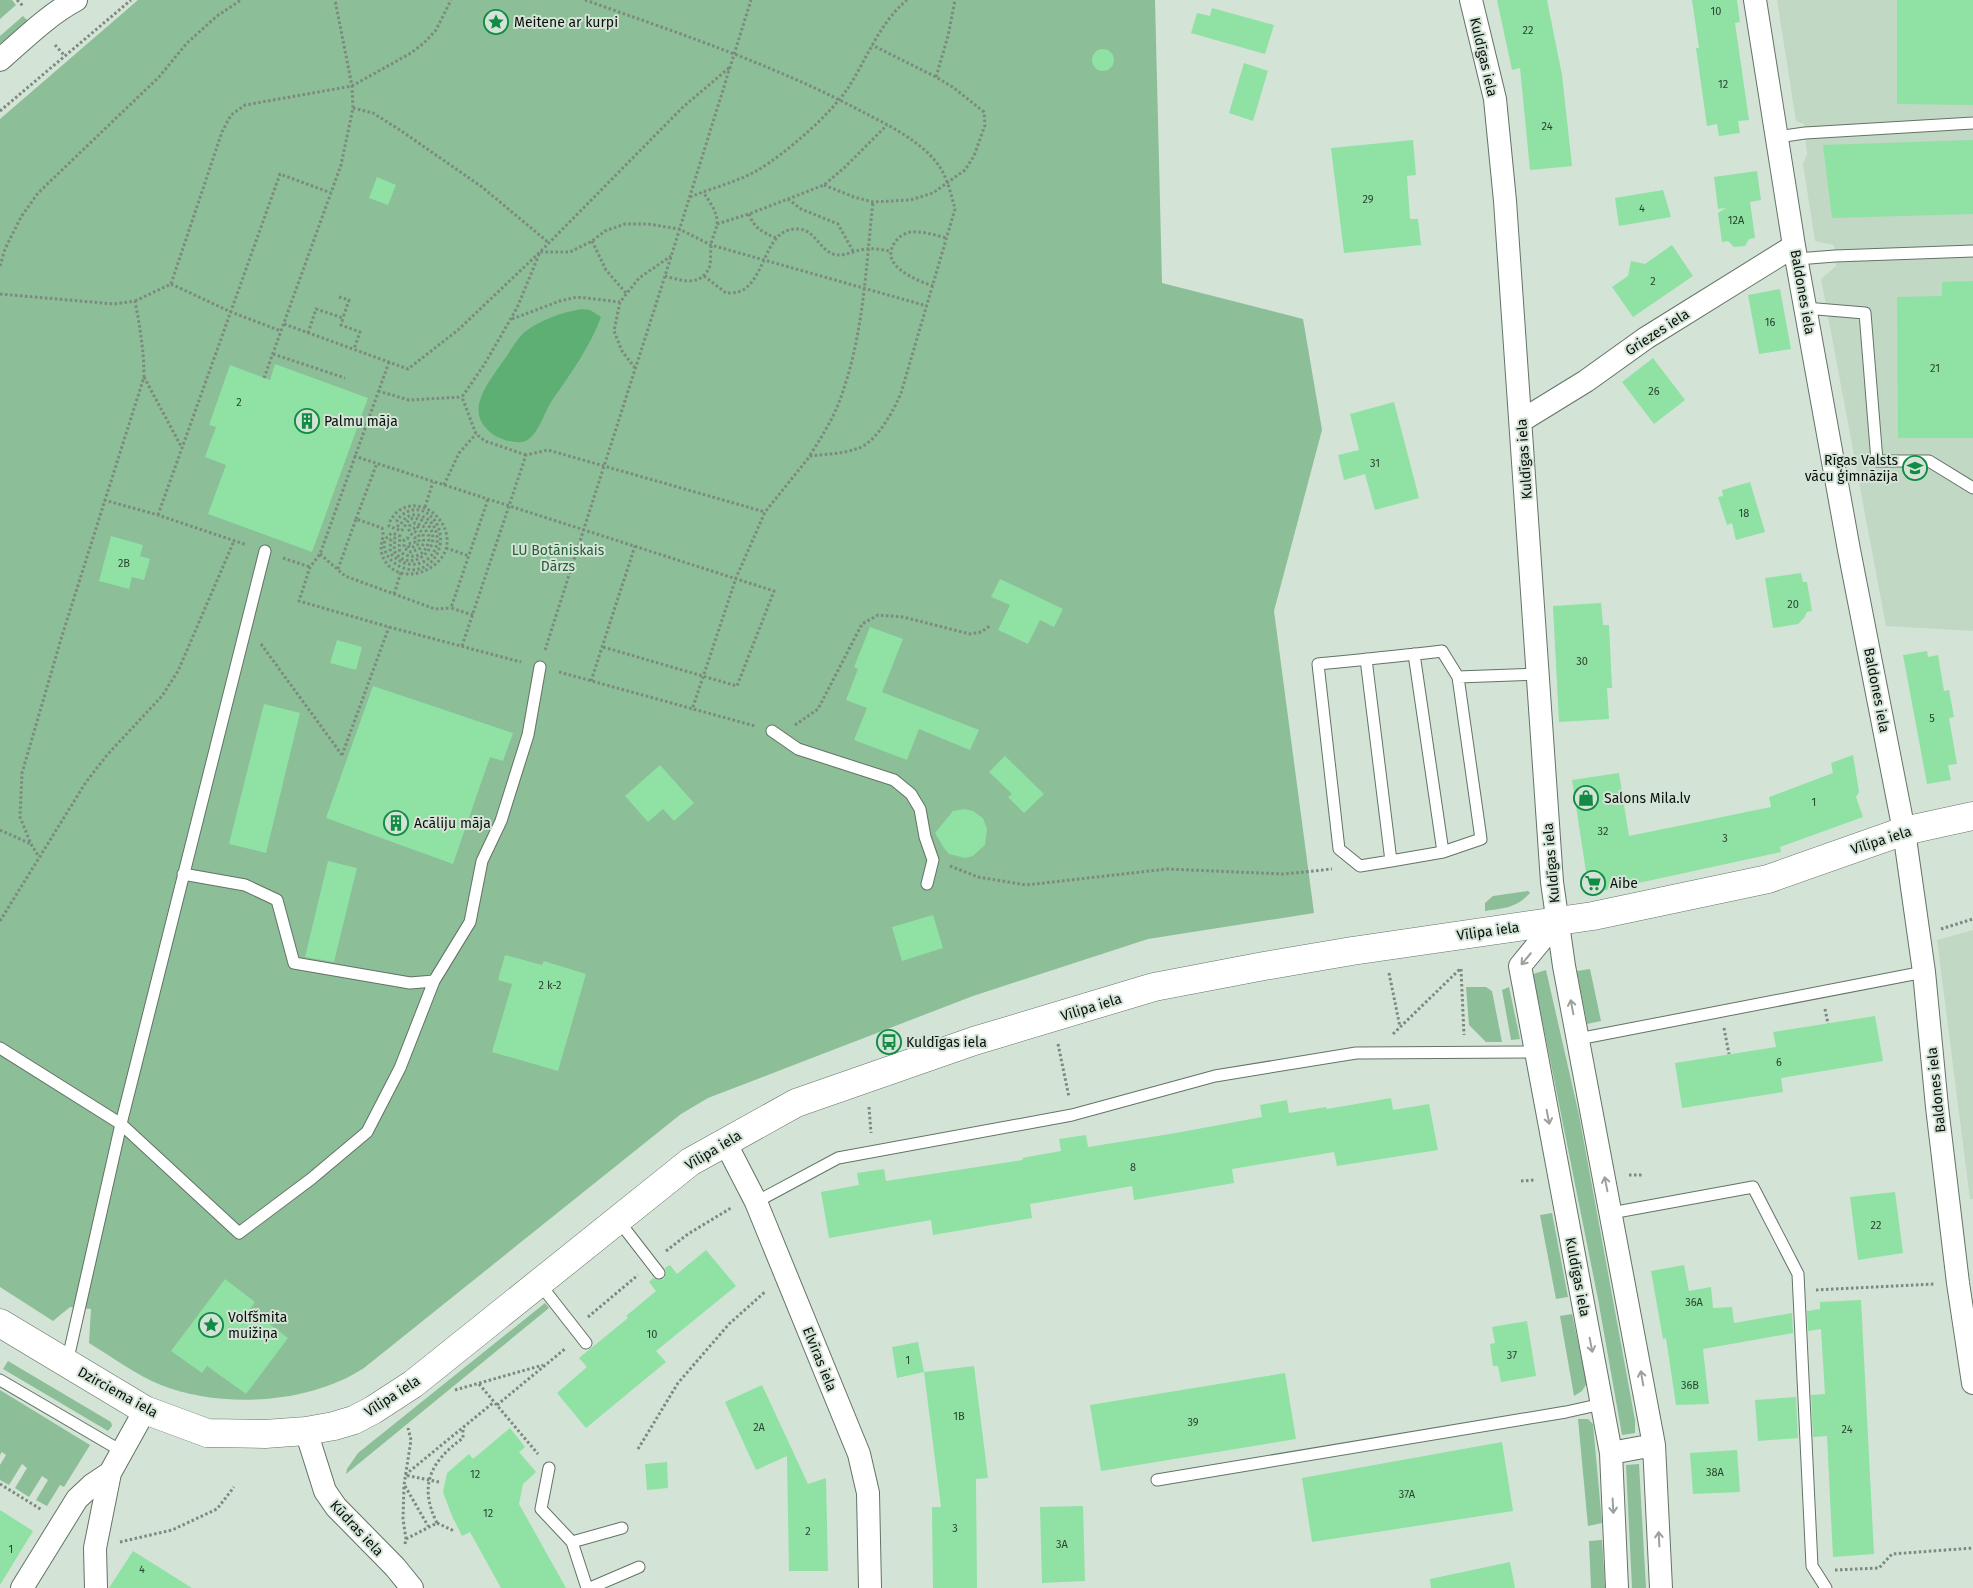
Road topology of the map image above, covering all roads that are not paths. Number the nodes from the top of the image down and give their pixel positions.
1 (1471, 0) edge
2 (1756, 0) edge
3 (67, 2) edge
4 (0, 60) edge
5 (1973, 123) edge
6 (1777, 137) junction
7 (1973, 251) edge
8 (1796, 253) junction
9 (1805, 308) junction
10 (1521, 421) junction
11 (1973, 488) edge
12 (265, 551) road end
13 (1414, 654) junction
14 (1366, 659) junction
15 (540, 667) road end
16 (1538, 674) junction
17 (1458, 677) junction
18 (772, 731) road end
19 (1973, 816) edge
20 (1904, 832) junction
21 (1443, 852) junction
22 (1391, 861) junction
23 (183, 874) junction
24 (927, 884) dead end
25 (1557, 921) junction
26 (1924, 972) junction
27 (434, 981) junction
28 (1578, 1039) junction
29 (0, 1048) edge
30 (1536, 1052) junction
31 (121, 1124) junction
32 (725, 1142) junction
33 (756, 1202) junction
34 (1611, 1213) junction
35 (618, 1220) junction
36 (659, 1273) dead end
37 (539, 1283) junction
38 (0, 1322) edge
39 (583, 1339) road end
40 (67, 1363) junction
41 (0, 1380) edge
42 (1973, 1383) edge
43 (1602, 1404) junction
44 (145, 1410) junction
45 (306, 1432) junction
46 (1654, 1445) junction
47 (123, 1452) junction
48 (1611, 1453) junction
49 (549, 1468) road end
50 (110, 1473) junction
51 (1157, 1480) dead end
52 (622, 1528) dead end
53 (572, 1542) junction
54 (639, 1567) dead end
55 (22, 1588) edge
56 (96, 1588) edge
57 (412, 1588) edge
58 (588, 1588) edge
59 (870, 1588) edge
60 (1618, 1588) edge
61 (1661, 1588) edge
62 (1826, 1588) edge

1 - 10 street, Kuldīgas iela
2 - 6 street, Baldones iela
3 - 4 street
5 - 6 lane
6 - 8 street, Baldones iela
7 - 8 lane
8 - 9 street, Baldones iela
8 - 10 street, Griezes iela
9 - 11 lane
9 - 20 street, Baldones iela
10 - 16 street, Kuldīgas iela
12 - 23 lane
13 - 14 lane
13 - 17 lane
13 - 21 lane
14 - 22 lane
14 - 22 lane
15 - 27 lane
16 - 17 lane
16 - 25 street, Kuldīgas iela
17 - 21 lane
18 - 24 lane
19 - 20 street, Vīlipa iela
20 - 25 street, Vīlipa iela
20 - 26 street, Baldones iela
21 - 22 lane
23 - 27 lane
23 - 31 lane
28 -> 25 street, Kuldīgas iela
25 -> 30 street, Kuldīgas iela
25 - 32 street, Vīlipa iela
26 - 28 lane
26 - 42 street, Baldones iela
27 - 31 lane
34 -> 28 street, Kuldīgas iela
29 - 31 lane
30 - 33 lane
30 -> 43 street, Kuldīgas iela
31 - 40 lane
32 - 33 street, Elvīras iela
32 - 35 street, Vīlipa iela
33 - 59 street, Elvīras iela
46 -> 34 street, Kuldīgas iela
34 - 62 lane
35 - 36 lane
35 - 37 street, Vīlipa iela
37 - 39 lane
37 - 45 street, Vīlipa iela
38 - 40 street, Dzirciema iela
40 - 44 street, Dzirciema iela
41 - 47 lane
43 - 48 street, Kuldīgas iela
43 - 51 lane
44 - 45 street, Dzirciema iela
44 - 47 street
45 - 57 street, Kūdras iela
46 - 48 street
61 -> 46 street, Kuldīgas iela
47 - 50 street
48 -> 60 street, Kuldīgas iela
49 - 53 lane
50 - 55 street
50 - 56 street
52 - 53 lane
53 - 58 lane
54 - 58 lane

